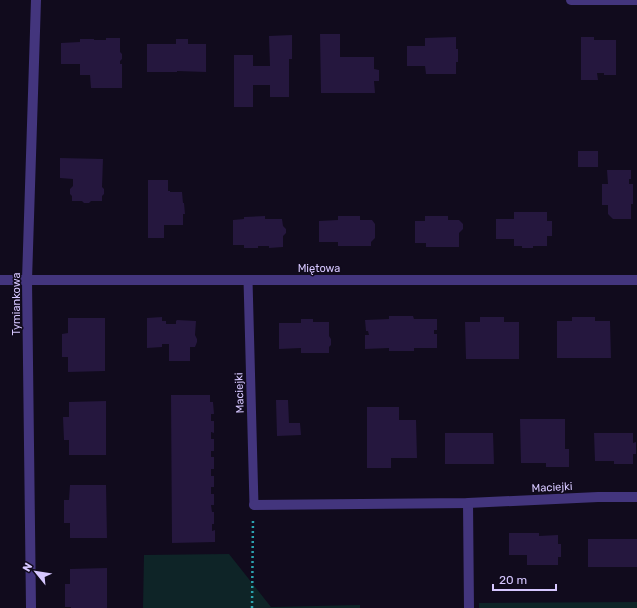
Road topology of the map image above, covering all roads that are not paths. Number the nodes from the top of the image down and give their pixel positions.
1 (36, 0) edge
2 (571, 0) edge
3 (637, 0) edge
4 (0, 280) edge
5 (27, 280) junction
6 (248, 280) junction
7 (637, 280) edge
8 (637, 497) edge
9 (468, 502) junction
10 (254, 505) joint
11 (31, 608) edge
12 (469, 608) edge

1 - 5 street, Tymiankowa
2 - 3 street
4 - 5 street, Miętowa
5 - 6 street, Miętowa
5 - 11 street, Tymiankowa
6 - 7 street, Miętowa
6 - 10 lane, Maciejki
8 - 9 street, Maciejki
9 - 10 street, Maciejki
9 - 12 street

